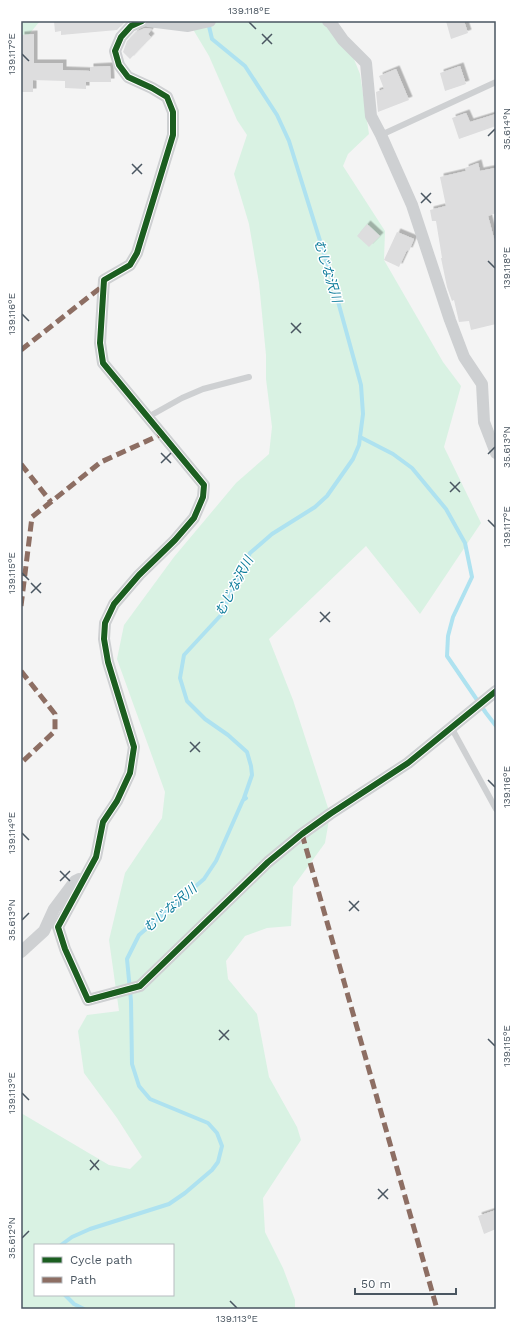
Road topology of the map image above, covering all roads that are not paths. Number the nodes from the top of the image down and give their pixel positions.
1 (142, 21) edge
2 (148, 21) edge
3 (210, 21) edge
4 (328, 21) edge
5 (496, 82) edge
6 (381, 135) junction
7 (250, 377) dead end
8 (148, 417) junction
9 (496, 454) edge
10 (496, 691) edge
11 (451, 727) junction
12 (496, 809) edge
13 (86, 874) junction
14 (21, 952) edge

1 - 8 street
2 - 3 street
4 - 6 street
5 - 6 lane
6 - 9 street
7 - 8 lane
8 - 13 street
10 - 11 street
11 - 12 lane
11 - 13 street
13 - 14 street

